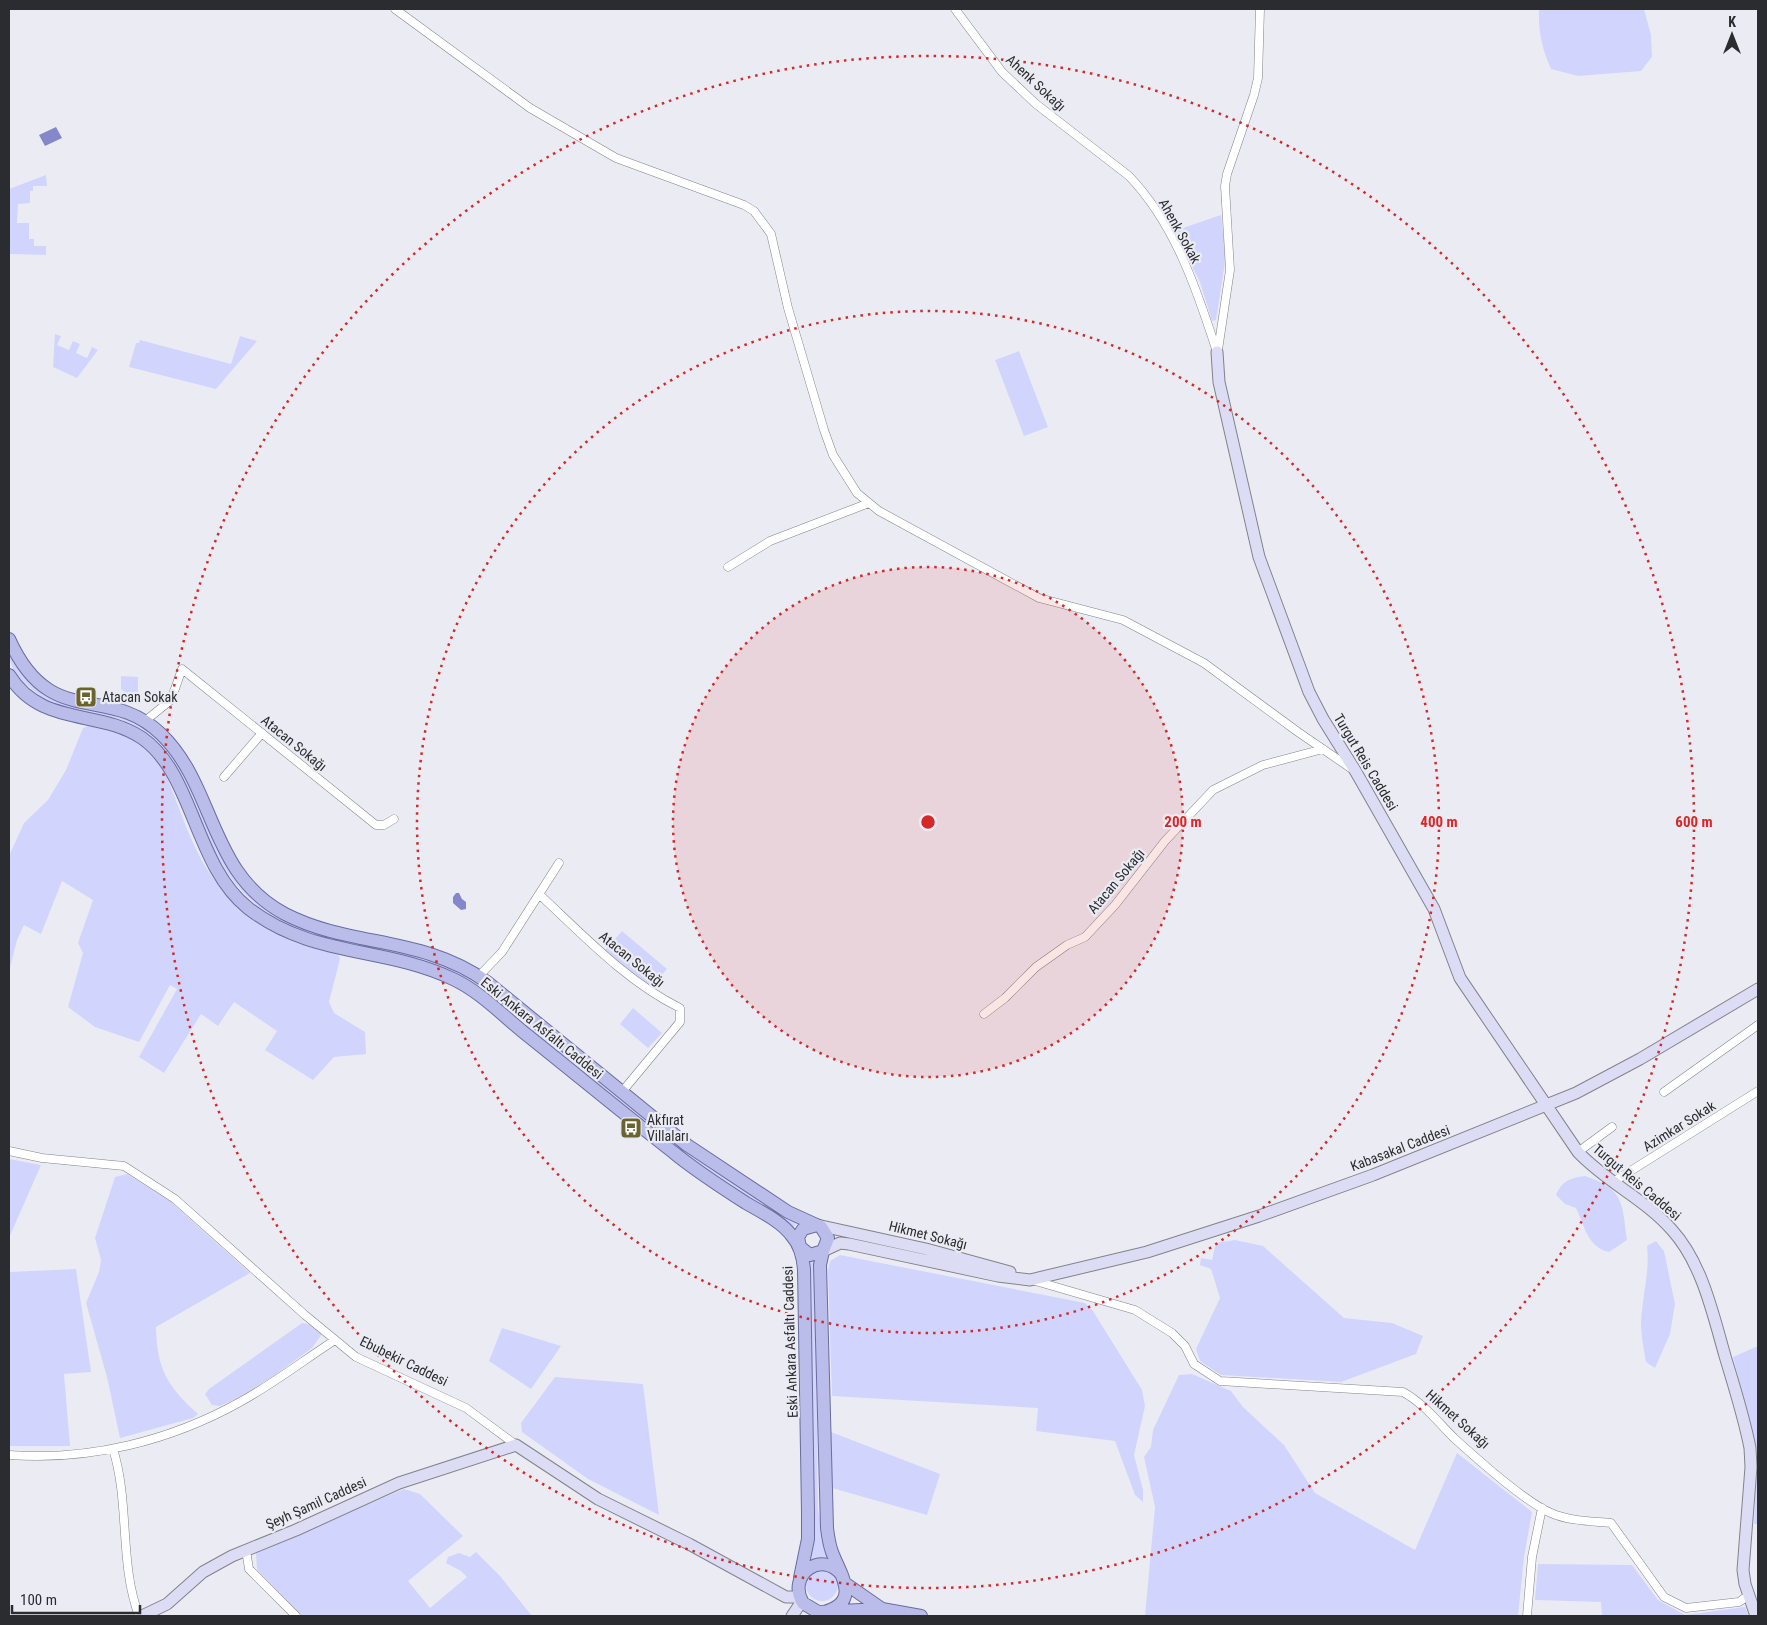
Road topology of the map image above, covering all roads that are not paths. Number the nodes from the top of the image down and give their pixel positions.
1 (396, 9) edge
2 (955, 9) edge
3 (1260, 9) edge
4 (1088, 145) joint
5 (1217, 352) junction
6 (869, 503) junction
7 (728, 567) dead end
8 (9, 639) edge
9 (9, 676) edge
10 (145, 721) junction
11 (262, 733) junction
12 (1323, 749) junction
13 (1356, 772) junction
14 (224, 777) dead end
15 (394, 818) dead end
16 (559, 863) dead end
17 (540, 895) junction
18 (479, 976) junction
19 (1758, 989) edge
20 (984, 1014) dead end
21 (1758, 1025) edge
22 (1758, 1091) edge
23 (1664, 1092) dead end
24 (621, 1093) junction
25 (1547, 1105) junction
26 (1612, 1127) dead end
27 (9, 1151) edge
28 (1578, 1152) junction
29 (1613, 1182) junction
30 (817, 1225) junction
31 (800, 1247) junction
32 (823, 1251) junction
33 (1030, 1280) junction
34 (336, 1340) junction
35 (516, 1445) junction
36 (113, 1448) junction
37 (9, 1455) edge
38 (1542, 1508) junction
39 (246, 1550) junction
40 (800, 1578) junction
41 (845, 1580) junction
42 (1748, 1595) junction
43 (801, 1599) junction
44 (882, 1609) junction
45 (818, 1613) edge
46 (851, 1613) edge
47 (140, 1616) edge
48 (296, 1616) edge
49 (792, 1616) edge
50 (921, 1616) edge
51 (1527, 1616) edge
52 (1756, 1616) edge

1 - 6 street
2 - 4 street, Ahenk Sokağı
3 - 5 street, Turgut Reis Caddesi
4 - 5 street, Ahenk Sokak
5 - 13 street, Turgut Reis Caddesi
6 - 7 street
6 - 12 street
8 - 10 main road, Eski Ankara Asfaltı Caddesi
9 - 31 main road, Eski Ankara Asfaltı Caddesi
10 - 11 street, Atacan Sokağı
10 - 18 main road, Eski Ankara Asfaltı Caddesi
11 - 14 street
11 - 15 street, Atacan Sokağı
12 - 13 street
12 - 20 street, Atacan Sokağı
13 - 25 street, Turgut Reis Caddesi
16 - 17 street
17 - 18 street
17 - 24 street, Atacan Sokağı
18 - 24 main road, Eski Ankara Asfaltı Caddesi
19 - 25 street, Kabasakal Caddesi
21 - 23 street
22 - 29 street, Azimkar Sokak
24 - 30 main road, Eski Ankara Asfaltı Caddesi
25 - 28 street, Turgut Reis Caddesi
25 - 33 street, Kabasakal Caddesi
26 - 28 street
27 - 34 street, Ebubekir Caddesi
28 - 29 street, Turgut Reis Caddesi
29 - 42 street, Turgut Reis Caddesi
30 - 31 main road
30 - 32 main road
30 - 33 street, Hikmet Sokağı
31 - 32 main road
31 - 40 main road, Eski Ankara Asfaltı Caddesi
32 - 33 street, Hikmet Sokağı
32 - 41 main road
33 - 38 street, Hikmet Sokağı
34 - 35 street, Ebubekir Caddesi
34 - 36 street
35 - 39 street, Şeyh Şamil Caddesi
35 - 43 street, Ebubekir Caddesi
36 - 37 street
36 - 47 street
38 - 42 street, Hikmet Sokağı
38 - 51 street
39 - 47 street, Şeyh Şamil Caddesi
39 - 48 street
40 - 41 main road
40 - 43 main road, Eski Ankara Asfaltı Caddesi
41 - 44 main road
41 - 45 main road
42 - 52 street, Turgut Reis Caddesi
43 - 45 main road
43 - 49 street
44 - 46 main road
44 - 50 main road
45 - 46 main road

